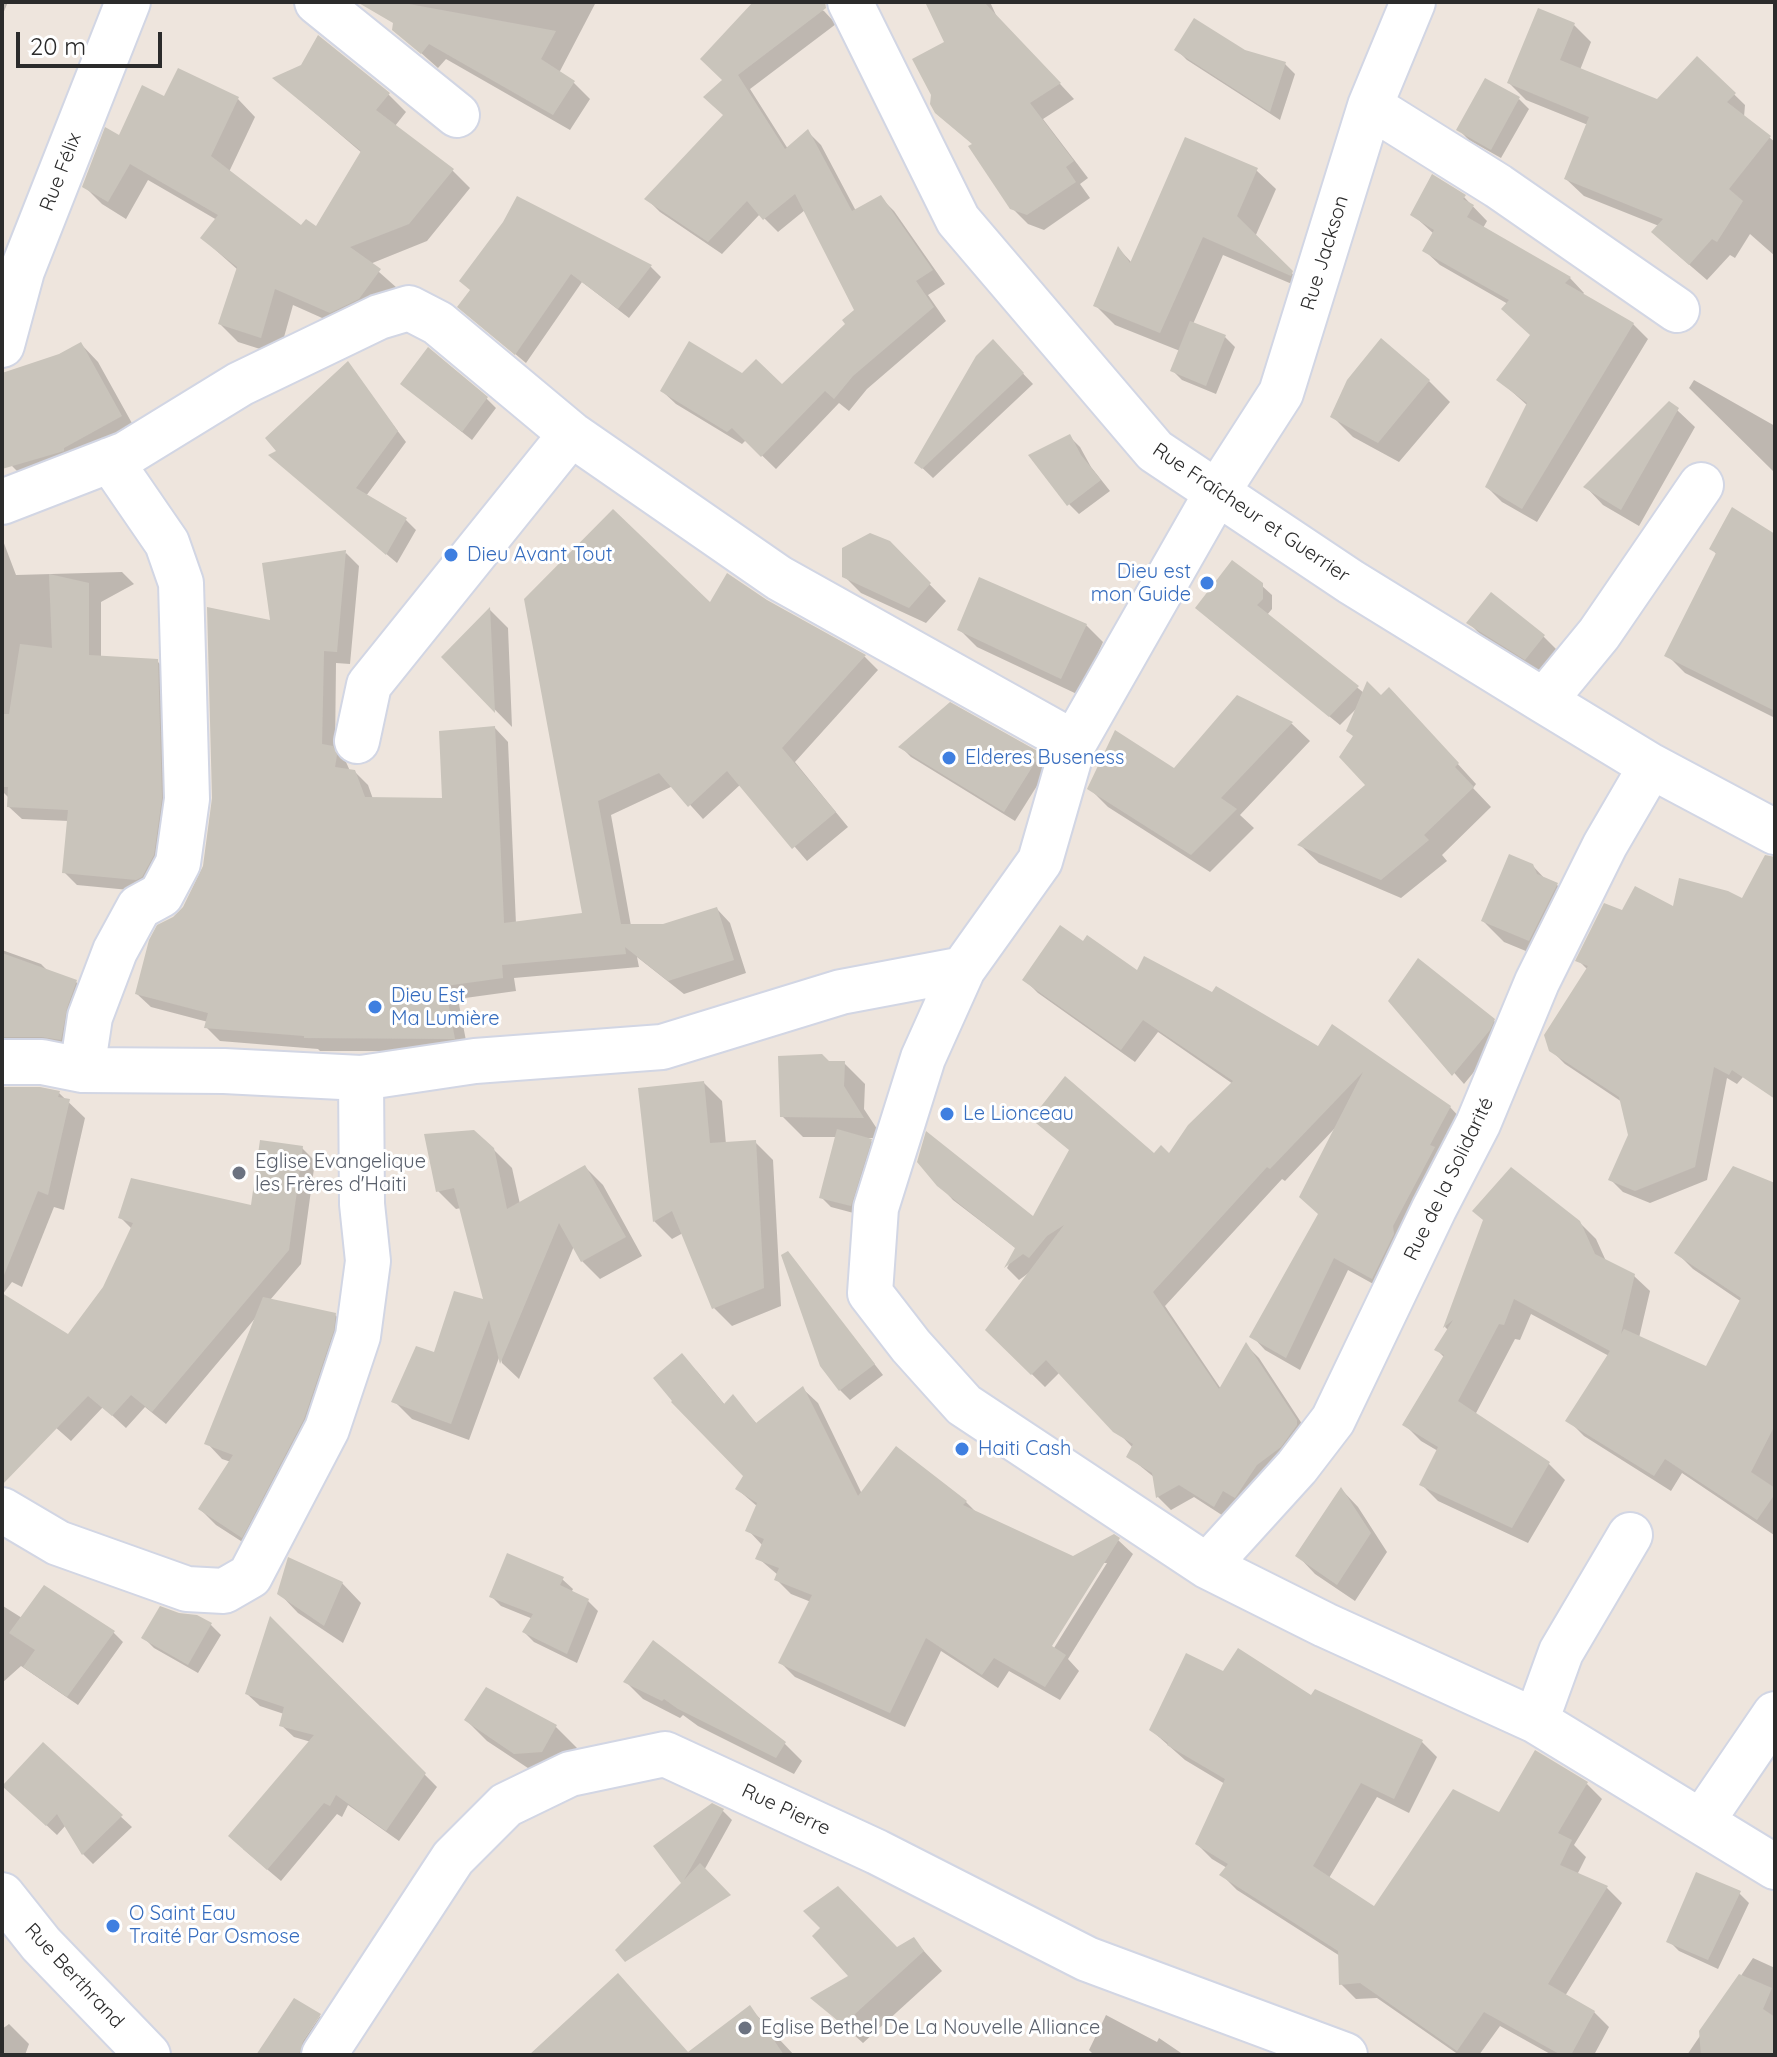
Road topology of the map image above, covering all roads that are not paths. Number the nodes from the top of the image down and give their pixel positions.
1 (128, 2) edge
2 (317, 2) edge
3 (850, 2) edge
4 (1413, 2) edge
5 (1370, 106) junction
6 (457, 115) dead end
7 (1677, 310) dead end
8 (2, 345) edge
9 (571, 434) junction
10 (110, 460) junction
11 (1701, 485) dead end
12 (1216, 494) junction
13 (2, 502) edge
14 (1544, 701) junction
15 (357, 741) dead end
16 (1074, 743) junction
17 (1651, 766) junction
18 (1775, 832) edge
19 (963, 969) junction
20 (2, 1062) edge
21 (82, 1070) junction
22 (361, 1078) junction
23 (2, 1510) edge
24 (1630, 1535) dead end
25 (1207, 1566) junction
26 (1775, 1714) edge
27 (1536, 1721) junction
28 (1702, 1821) junction
29 (1775, 1867) edge
30 (2, 1895) edge
31 (148, 2055) edge
32 (324, 2055) edge
33 (1345, 2055) edge

1 - 8 street, Rue Félix
2 - 6 street
3 - 12 street, Rue Fraîcheur et Guerrier
4 - 5 street, Rue Jackson
5 - 7 street
5 - 12 street, Rue Jackson
9 - 10 street
9 - 15 street
9 - 16 street
10 - 13 street
10 - 21 street
11 - 14 street
12 - 14 street, Rue Fraîcheur et Guerrier
12 - 16 street, Rue Jackson
14 - 17 street, Rue Fraîcheur et Guerrier
16 - 19 street, Rue Jackson
17 - 18 street, Rue Fraîcheur et Guerrier
17 - 25 street, Rue de la Solidarité
19 - 22 street
19 - 25 street, Rue Jackson
20 - 21 street
21 - 22 street
22 - 23 street
24 - 27 street
25 - 27 street, Rue Jackson
26 - 28 street
27 - 28 street, Rue Jackson
28 - 29 street, Rue Jackson
30 - 31 street, Rue Berthrand
32 - 33 street, Rue Pierre

